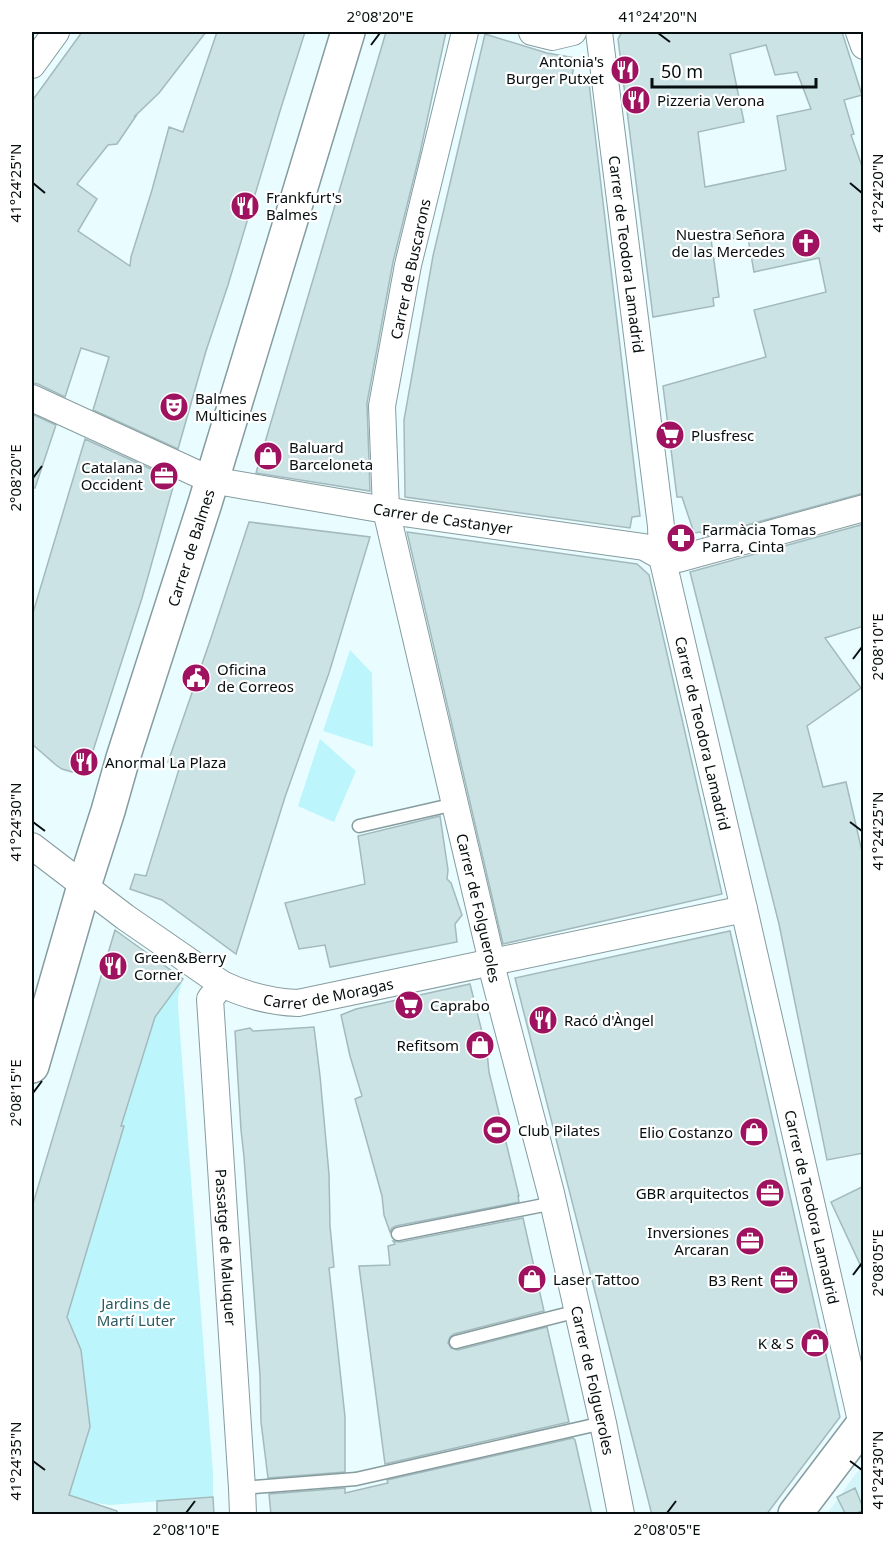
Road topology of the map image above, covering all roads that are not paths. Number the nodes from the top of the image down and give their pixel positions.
1 (56, 32) edge
2 (348, 32) edge
3 (465, 32) edge
4 (532, 32) edge
5 (573, 32) edge
6 (599, 32) edge
7 (859, 32) edge
8 (864, 46) edge
9 (32, 65) edge
10 (32, 398) edge
11 (211, 480) junction
12 (864, 508) edge
13 (386, 510) junction
14 (662, 557) junction
15 (455, 804) junction
16 (358, 826) dead end
17 (32, 846) edge
18 (84, 885) junction
19 (744, 909) junction
20 (492, 962) junction
21 (222, 984) junction
22 (32, 1066) edge
23 (554, 1203) junction
24 (398, 1234) dead end
25 (578, 1311) junction
26 (456, 1342) dead end
27 (603, 1423) junction
28 (863, 1426) edge
29 (242, 1488) junction
30 (243, 1515) edge
31 (621, 1515) edge
32 (795, 1515) edge

1 - 9 street
2 - 11 main road, Carrer de Balmes
3 - 13 street, Carrer de Buscarons
4 - 5 street
6 - 14 street, Carrer de Teodora Lamadrid
7 - 8 street
10 - 11 street, Carrer de Castanyer
11 - 13 street, Carrer de Castanyer
11 - 18 main road, Carrer de Balmes
12 - 14 street, Carrer de Castanyer
13 - 14 street, Carrer de Castanyer
13 - 15 street, Carrer de Folgueroles
14 - 19 street, Carrer de Teodora Lamadrid
15 - 16 lane
15 - 20 street, Carrer de Folgueroles
17 - 18 street, Carrer de Moragas
18 - 21 street, Carrer de Moragas
18 - 22 main road, Carrer de Balmes
19 - 20 street, Carrer de Moragas
19 - 28 street, Carrer de Teodora Lamadrid
20 - 21 street, Carrer de Moragas
20 - 23 street, Carrer de Folgueroles
21 - 29 street, Passatge de Maluquer
23 - 24 lane
23 - 25 street, Carrer de Folgueroles
25 - 26 lane
25 - 27 street, Carrer de Folgueroles
27 - 29 lane
27 - 31 street, Carrer de Folgueroles
28 - 32 main road
29 - 30 street, Passatge de Maluquer

